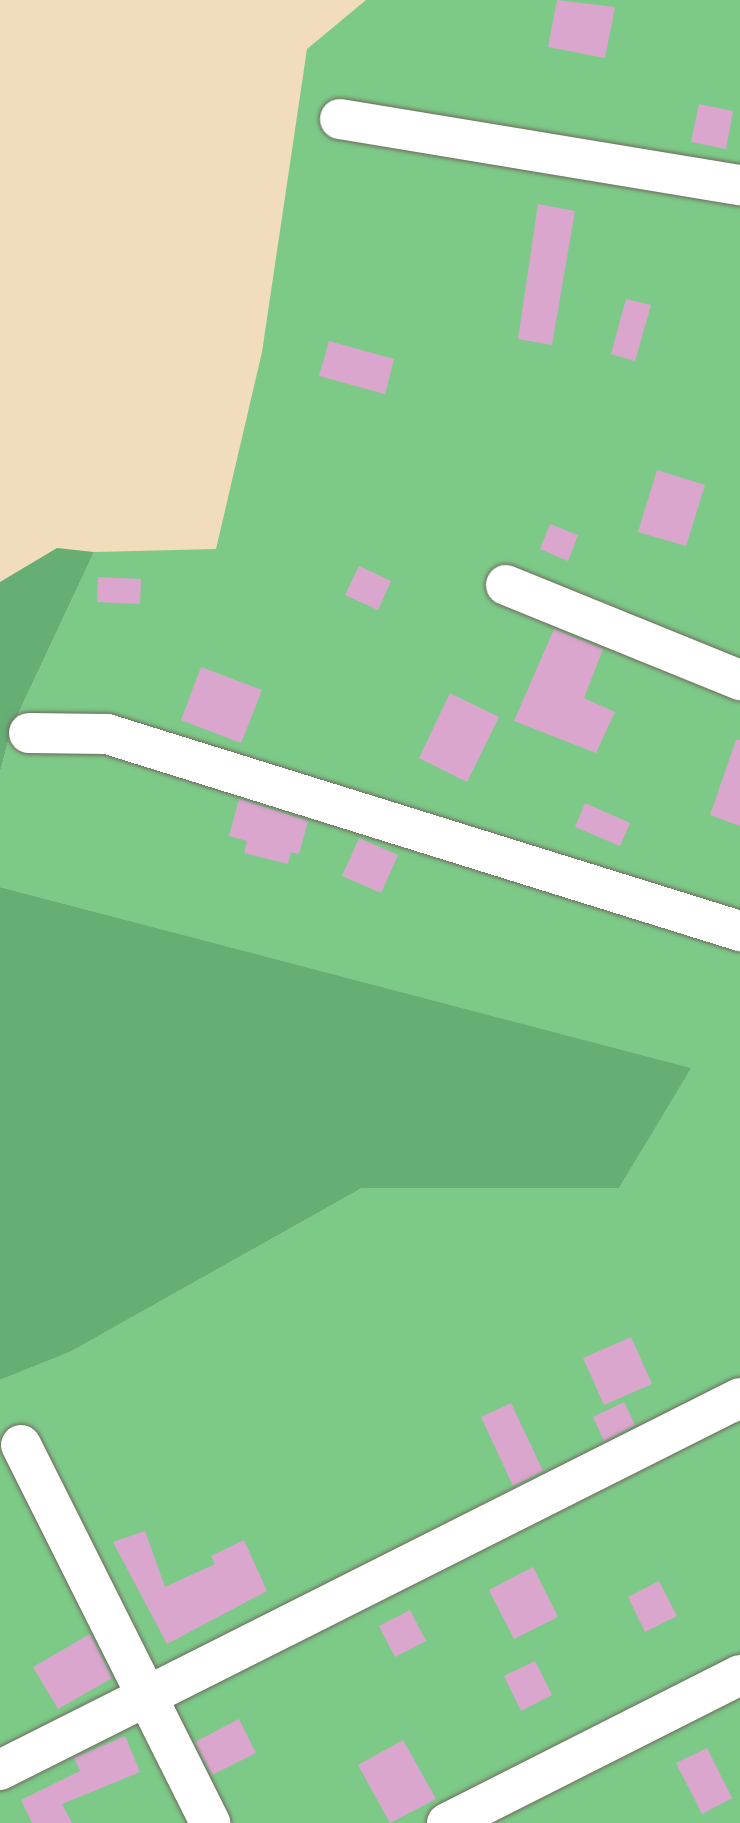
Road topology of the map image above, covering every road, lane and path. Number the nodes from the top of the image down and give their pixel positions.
1 (340, 119) dead end
2 (740, 185) edge
3 (506, 585) dead end
4 (740, 680) edge
5 (29, 733) dead end
6 (740, 931) edge
7 (740, 1398) edge
8 (21, 1445) dead end
9 (740, 1675) edge
10 (147, 1697) junction
11 (0, 1770) edge
12 (210, 1823) edge
13 (447, 1823) edge

1 - 2 lane
3 - 4 lane
5 - 6 lane
7 - 10 lane
8 - 10 lane
9 - 13 lane
10 - 11 lane
10 - 12 lane

